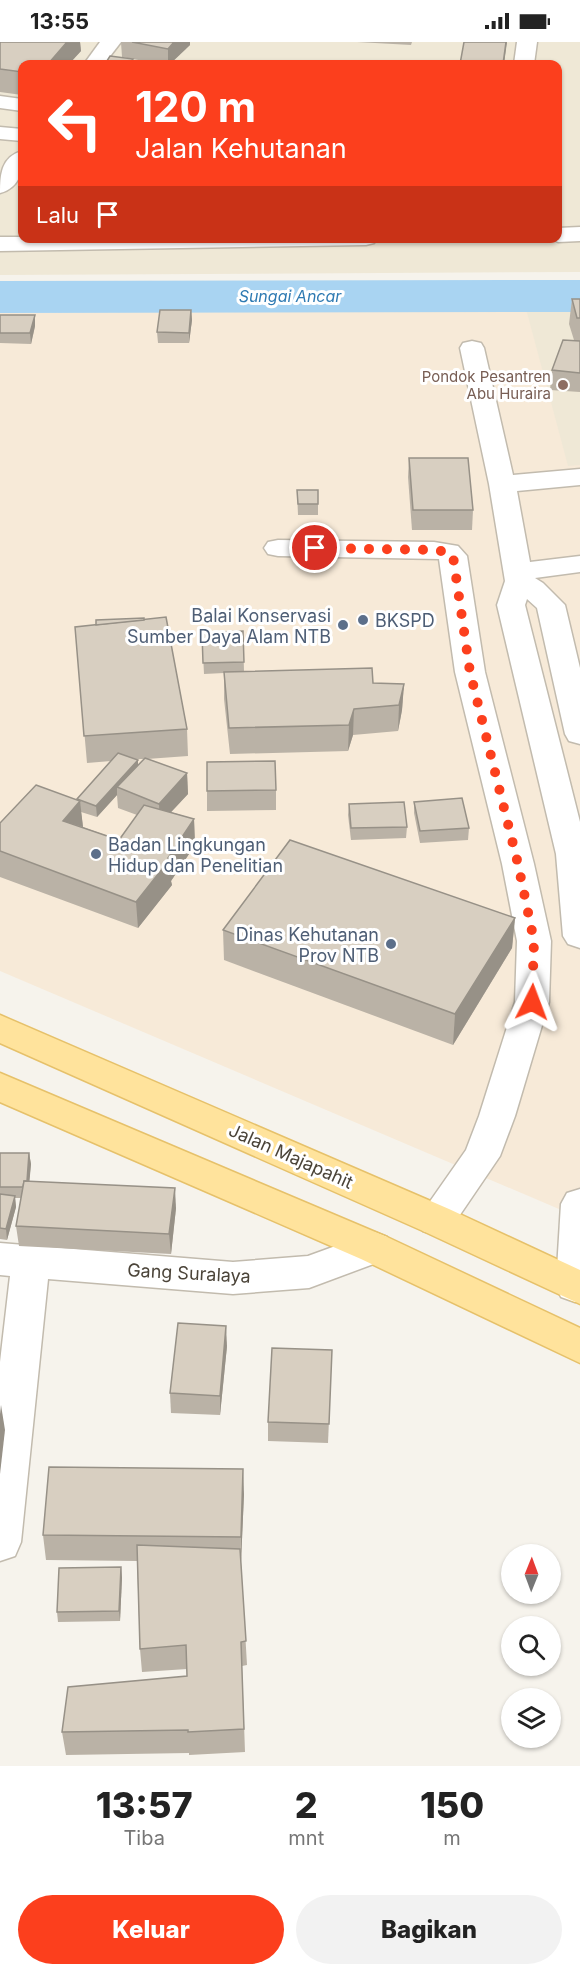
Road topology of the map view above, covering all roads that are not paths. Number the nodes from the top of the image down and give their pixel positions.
1 (111, 42) edge
2 (527, 42) edge
3 (97, 60) edge
4 (525, 60) edge
5 (0, 102) edge
6 (18, 104) edge
7 (0, 133) edge
8 (18, 135) edge
9 (18, 163) edge
10 (0, 186) edge
11 (580, 234) edge
12 (562, 235) edge
13 (42, 243) edge
14 (0, 244) edge
15 (472, 348) dead end
16 (580, 477) edge
17 (502, 484) junction
18 (278, 548) dead end
19 (580, 564) edge
20 (518, 576) junction
21 (580, 734) edge
22 (580, 936) edge
23 (0, 1028) edge
24 (0, 1087) edge
25 (580, 1204) edge
26 (436, 1221) junction
27 (374, 1248) junction
28 (15, 1261) edge
29 (577, 1287) edge
30 (580, 1346) edge
31 (0, 1542) edge

1 - 3 street
2 - 4 street
5 - 6 street
7 - 8 street
9 - 10 street
11 - 12 street
13 - 14 street
15 - 17 street
16 - 17 street
17 - 20 street
18 - 26 street
19 - 20 street
20 - 21 street
20 - 22 street
23 - 26 main road, Jalan Majapahit
24 - 27 main road
25 - 29 street
26 - 29 main road, Jalan Majapahit
27 - 28 street, Gang Suralaya
27 - 30 main road
28 - 31 street

